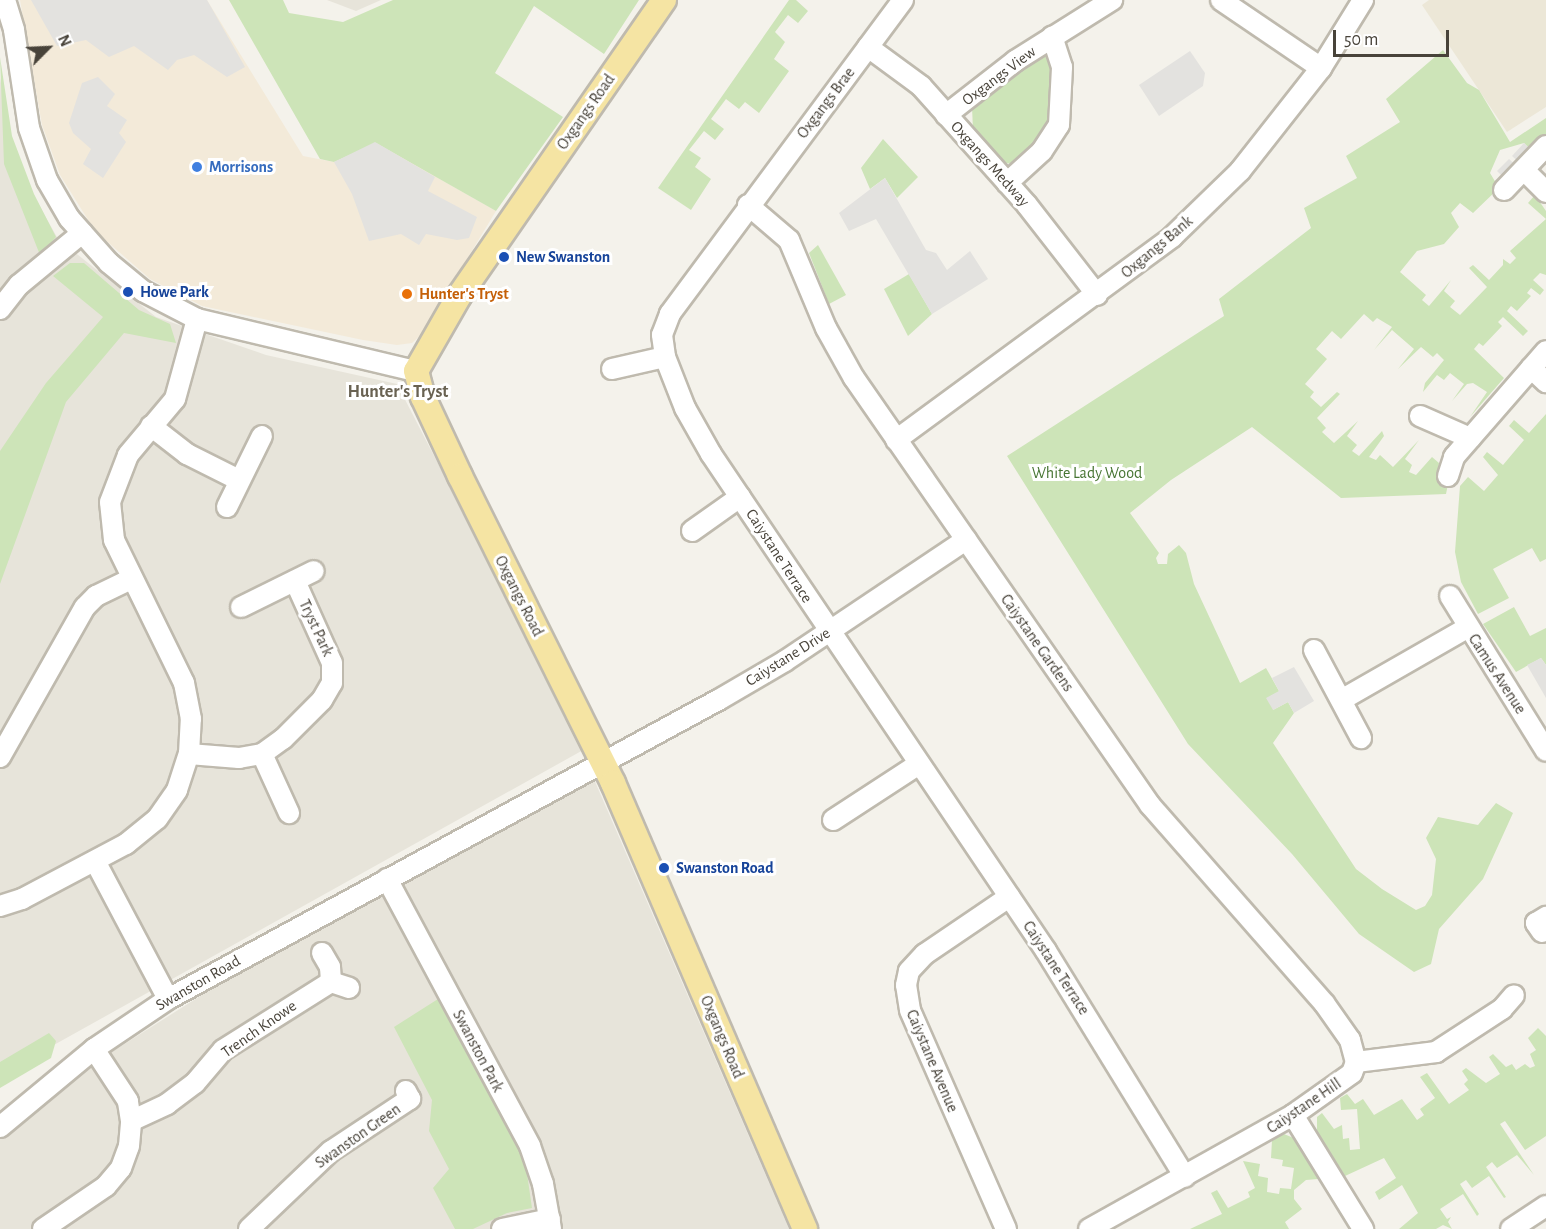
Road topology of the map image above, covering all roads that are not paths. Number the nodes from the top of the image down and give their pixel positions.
1 (5, 0) edge
2 (664, 0) edge
3 (903, 0) edge
4 (1112, 0) edge
5 (1221, 0) edge
6 (1363, 0) edge
7 (1052, 38) junction
8 (868, 47) junction
9 (1321, 68) junction
10 (946, 116) junction
11 (1546, 146) edge
12 (1524, 170) junction
13 (1007, 183) junction
14 (1504, 190) dead end
15 (1546, 192) edge
16 (748, 205) junction
17 (82, 233) junction
18 (1097, 295) junction
19 (0, 309) edge
20 (197, 319) junction
21 (1546, 351) edge
22 (665, 357) junction
23 (1531, 368) junction
24 (612, 369) dead end
25 (416, 372) junction
26 (1546, 382) edge
27 (1420, 416) dead end
28 (152, 426) junction
29 (262, 436) dead end
30 (1470, 438) junction
31 (896, 440) junction
32 (1448, 476) dead end
33 (239, 480) junction
34 (740, 497) junction
35 (227, 507) dead end
36 (692, 531) dead end
37 (966, 540) junction
38 (314, 571) dead end
39 (131, 579) junction
40 (295, 581) junction
41 (1450, 596) dead end
42 (241, 607) dead end
43 (1467, 628) junction
44 (829, 632) junction
45 (1314, 650) dead end
46 (1343, 699) junction
47 (1361, 738) dead end
48 (3, 744) edge
49 (1546, 751) edge
50 (189, 754) junction
51 (262, 754) junction
52 (603, 763) junction
53 (920, 764) junction
54 (288, 813) dead end
55 (833, 820) dead end
56 (95, 861) junction
57 (387, 879) junction
58 (1009, 897) junction
59 (0, 906) edge
60 (322, 952) dead end
61 (1514, 995) dead end
62 (168, 999) junction
63 (94, 1049) junction
64 (1356, 1062) junction
65 (406, 1091) dead end
66 (1293, 1115) junction
67 (132, 1121) junction
68 (0, 1127) edge
69 (1185, 1177) junction
70 (1546, 1206) edge
71 (550, 1224) edge
72 (1002, 1228) edge
73 (43, 1229) edge
74 (249, 1229) edge
75 (502, 1229) edge
76 (805, 1229) edge
77 (1089, 1229) edge
78 (1363, 1229) edge
79 (1511, 1229) edge

1 - 17 street
2 - 25 main road, Oxgangs Road
3 - 8 street, Oxgangs Brae
4 - 7 street, Oxgangs View
5 - 9 street
6 - 9 street, Oxgangs Bank
7 - 10 street, Oxgangs View
7 - 13 street, Oxgangs View
8 - 10 street, Oxgangs Medway
8 - 16 street, Oxgangs Brae
9 - 18 street, Oxgangs Bank
10 - 13 street, Oxgangs Medway
11 - 12 street
12 - 14 street
12 - 15 street
13 - 18 street, Oxgangs Medway
16 - 22 street, Caiystane Terrace
16 - 31 street, Caiystane Gardens
17 - 19 street
17 - 20 street
18 - 31 street, Oxgangs Bank
20 - 25 street
20 - 28 street
21 - 23 street
22 - 24 street
22 - 34 street, Caiystane Terrace
23 - 26 street
23 - 30 street
25 - 52 main road, Oxgangs Road
27 - 30 street
28 - 33 street
28 - 39 street
29 - 33 street
30 - 32 street
31 - 37 street, Caiystane Gardens
33 - 35 street
34 - 36 street, Caiystane Terrace
34 - 44 street, Caiystane Terrace
37 - 44 street, Caiystane Drive
37 - 64 street, Caiystane Gardens
38 - 40 street, Tryst Park
39 - 48 street
39 - 50 street
40 - 42 street, Tryst Park
40 - 51 street, Tryst Park
41 - 43 street, Camus Avenue
43 - 46 street, Camus Avenue
43 - 49 street, Camus Avenue
44 - 52 street, Caiystane Drive
44 - 53 street, Caiystane Terrace
45 - 46 street
46 - 47 street
50 - 51 street
50 - 56 street
51 - 54 street
52 - 57 street, Swanston Road
52 - 76 main road, Oxgangs Road
53 - 55 street
53 - 58 street, Caiystane Terrace
56 - 59 street
56 - 62 street
57 - 62 street, Swanston Road
57 - 71 street, Swanston Park
58 - 69 street, Caiystane Terrace
58 - 72 street, Caiystane Avenue
60 - 67 street, Trench Knowe
61 - 64 street
62 - 63 street, Swanston Road
63 - 67 street
63 - 68 street, Swanston Road
64 - 66 street, Caiystane Hill
65 - 74 street, Swanston Green
66 - 69 street, Caiystane Hill
66 - 78 street
67 - 73 street
69 - 77 street, Caiystane Hill
70 - 79 street
71 - 75 street

